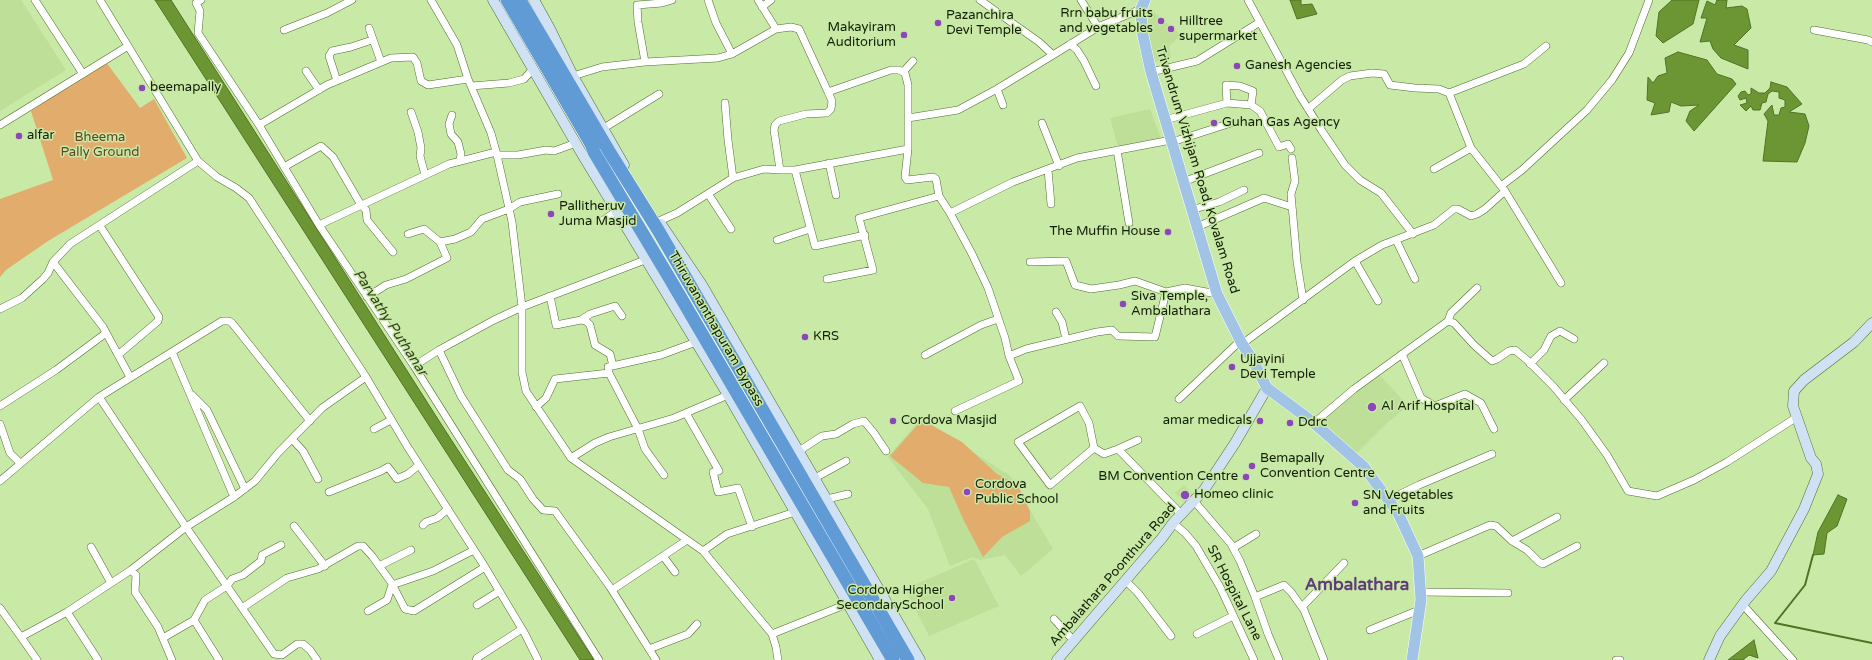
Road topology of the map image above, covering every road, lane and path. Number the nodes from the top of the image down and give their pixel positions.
1 (35, 0) edge
2 (100, 0) edge
3 (352, 0) edge
4 (431, 0) edge
5 (494, 0) edge
6 (507, 0) edge
7 (520, 0) edge
8 (534, 0) edge
9 (672, 0) edge
10 (708, 0) edge
11 (771, 0) edge
12 (980, 0) edge
13 (1081, 0) edge
14 (1248, 0) edge
15 (1649, 0) edge
16 (197, 1) edge
17 (760, 3) edge
18 (1143, 3) edge
19 (1260, 22) junction
20 (1098, 27) junction
21 (368, 28) dead end
22 (776, 29) junction
23 (284, 30) dead end
24 (1814, 30) dead end
25 (372, 40) junction
26 (1872, 42) edge
27 (1070, 44) junction
28 (128, 46) junction
29 (1546, 46) dead end
30 (732, 54) junction
31 (1053, 55) junction
32 (913, 60) dead end
33 (381, 62) junction
34 (646, 62) junction
35 (533, 69) junction
36 (306, 71) dead end
37 (903, 72) junction
38 (1151, 72) junction
39 (83, 74) junction
40 (573, 76) junction
41 (468, 79) junction
42 (337, 81) junction
43 (471, 86) junction
44 (1096, 86) dead end
45 (997, 89) junction
46 (319, 90) junction
47 (828, 92) junction
48 (1449, 93) junction
49 (659, 94) dead end
50 (725, 103) dead end
51 (1227, 103) junction
52 (1003, 105) dead end
53 (1251, 105) junction
54 (1308, 109) junction
55 (411, 112) dead end
56 (452, 115) dead end
57 (908, 118) junction
58 (1165, 120) junction
59 (1042, 123) dead end
60 (1231, 123) dead end
61 (0, 125) edge
62 (259, 125) junction
63 (604, 128) junction
64 (1171, 141) junction
65 (576, 143) junction
66 (1471, 148) junction
67 (908, 149) junction
68 (1290, 149) dead end
69 (1117, 150) junction
70 (1259, 153) dead end
71 (497, 154) junction
72 (1292, 158) dead end
73 (198, 161) junction
74 (460, 161) junction
75 (829, 163) junction
76 (1059, 166) junction
77 (284, 167) junction
78 (1434, 169) dead end
79 (780, 170) junction
80 (795, 170) junction
81 (1048, 170) junction
82 (425, 175) junction
83 (734, 178) junction
84 (1183, 182) junction
85 (1503, 188) junction
86 (1244, 190) dead end
87 (558, 194) dead end
88 (709, 194) junction
89 (836, 196) dead end
90 (939, 196) junction
91 (1051, 204) dead end
92 (361, 205) junction
93 (1292, 207) junction
94 (509, 209) junction
95 (1192, 210) junction
96 (617, 211) junction
97 (950, 213) junction
98 (602, 221) dead end
99 (659, 221) junction
100 (1129, 223) dead end
101 (319, 225) junction
102 (100, 226) junction
103 (1197, 227) junction
104 (731, 229) dead end
105 (810, 229) junction
106 (408, 234) dead end
107 (1413, 234) junction
108 (865, 235) junction
109 (777, 240) dead end
110 (1396, 240) junction
111 (440, 242) junction
112 (393, 252) dead end
113 (645, 260) junction
114 (1355, 261) junction
115 (53, 262) junction
116 (1030, 262) dead end
117 (827, 279) dead end
118 (1415, 279) dead end
119 (1561, 283) dead end
120 (1477, 288) dead end
121 (1166, 292) junction
122 (1217, 294) junction
123 (550, 296) junction
124 (368, 297) junction
125 (1303, 300) junction
126 (1378, 301) dead end
127 (522, 307) junction
128 (0, 309) edge
129 (1056, 312) dead end
130 (622, 316) dead end
131 (581, 320) junction
132 (998, 320) junction
133 (1448, 321) junction
134 (1872, 323) edge
135 (106, 333) junction
136 (1066, 339) junction
137 (1574, 339) dead end
138 (696, 342) junction
139 (1241, 343) junction
140 (439, 350) junction
141 (172, 352) junction
142 (1402, 354) junction
143 (118, 355) junction
144 (925, 355) dead end
145 (1009, 356) junction
146 (1604, 363) dead end
147 (1530, 364) junction
148 (414, 366) junction
149 (613, 366) junction
150 (609, 373) junction
151 (130, 377) junction
152 (366, 377) junction
153 (1268, 388) junction
154 (190, 394) junction
155 (728, 395) junction
156 (99, 397) junction
157 (1179, 399) dead end
158 (1564, 400) junction
159 (0, 406) edge
160 (536, 407) junction
161 (955, 411) dead end
162 (686, 413) junction
163 (1797, 417) junction
164 (391, 420) junction
165 (310, 422) junction
166 (1314, 423) junction
167 (0, 424) edge
168 (374, 429) dead end
169 (638, 429) junction
170 (1494, 429) dead end
171 (292, 439) junction
172 (1138, 440) dead end
173 (1094, 448) junction
174 (1118, 449) junction
175 (799, 451) junction
176 (886, 451) dead end
177 (1492, 454) dead end
178 (571, 458) junction
179 (846, 461) dead end
180 (20, 463) junction
181 (419, 465) junction
182 (664, 475) dead end
183 (815, 478) junction
184 (318, 479) dead end
185 (0, 481) edge
186 (245, 489) junction
187 (329, 492) dead end
188 (848, 494) dead end
189 (234, 497) junction
190 (827, 499) junction
191 (1388, 500) junction
192 (1194, 501) junction
193 (448, 509) junction
194 (795, 512) junction
195 (1182, 515) junction
196 (1557, 516) dead end
197 (1173, 523) junction
198 (423, 525) dead end
199 (294, 526) dead end
200 (752, 527) junction
201 (186, 528) junction
202 (1256, 534) dead end
203 (687, 540) junction
204 (1512, 541) junction
205 (281, 545) dead end
206 (91, 546) dead end
207 (1577, 546) dead end
208 (1233, 548) junction
209 (411, 550) dead end
210 (474, 550) junction
211 (703, 551) junction
212 (663, 556) junction
213 (1418, 556) junction
214 (1344, 563) dead end
215 (325, 566) junction
216 (379, 566) junction
217 (485, 567) junction
218 (131, 570) junction
219 (675, 572) dead end
220 (1125, 580) junction
221 (111, 583) junction
222 (392, 585) junction
223 (227, 586) junction
224 (612, 590) junction
225 (498, 592) junction
226 (1420, 592) junction
227 (1508, 593) dead end
228 (1255, 597) junction
229 (847, 604) junction
230 (477, 605) dead end
231 (1743, 605) junction
232 (1302, 607) junction
233 (0, 608) edge
234 (242, 608) junction
235 (1419, 610) junction
236 (368, 611) dead end
237 (68, 612) junction
238 (1233, 616) junction
239 (1054, 619) dead end
240 (194, 620) junction
241 (697, 624) dead end
242 (522, 629) junction
243 (1370, 630) dead end
244 (772, 634) junction
245 (1197, 634) dead end
246 (1171, 636) dead end
247 (21, 637) junction
248 (163, 638) junction
249 (1073, 640) junction
250 (649, 649) junction
251 (1060, 659) edge
252 (37, 660) edge
253 (98, 660) edge
254 (172, 660) edge
255 (219, 660) edge
256 (317, 660) edge
257 (476, 660) edge
258 (538, 660) edge
259 (599, 660) edge
260 (656, 660) edge
261 (778, 660) edge
262 (880, 660) edge
263 (893, 660) edge
264 (908, 660) edge
265 (920, 660) edge
266 (1254, 660) edge
267 (1279, 660) edge
268 (1324, 660) edge
269 (1412, 660) edge
270 (1616, 660) edge
271 (1620, 660) edge
272 (1709, 660) edge
273 (1793, 660) edge

1 - 39 street
2 - 28 street
3 - 23 street
4 - 41 street
5 - 35 street, Thiruvananthapuram Bypass
6 - 263 highway, Thiruvananthapuram Bypass
7 - 264 highway, Thiruvananthapuram Bypass
8 - 40 street, Thiruvananthapuram Bypass
9 - 34 street
10 - 30 street
11 - 17 street
12 - 31 street
13 - 20 street
14 - 19 street
15 - 85 street
16 - 62 street
17 - 22 street
18 - 20 street
18 - 38 main road, Trivandrum Vizhijam Road, Kovalam Road
19 - 38 street
19 - 54 street
20 - 27 street
21 - 25 street
22 - 30 street
22 - 47 street
24 - 26 street
25 - 33 street
25 - 42 street
27 - 31 street
27 - 44 street
28 - 39 street
28 - 73 street
29 - 48 street
30 - 34 street
31 - 45 street
32 - 37 street
33 - 41 street
33 - 42 street
34 - 40 street
35 - 43 street
35 - 65 street, Thiruvananthapuram Bypass
36 - 46 street
37 - 47 street
37 - 57 street
38 - 58 main road, Trivandrum Vizhijam Road, Kovalam Road
39 - 61 street
40 - 63 street, Thiruvananthapuram Bypass
41 - 43 street
42 - 46 street
43 - 71 street
45 - 52 street
45 - 57 street
46 - 62 street
47 - 79 street
48 - 54 street
48 - 66 street
49 - 63 street
50 - 83 street
51 - 53 street
51 - 53 street
51 - 58 street
53 - 68 street
54 - 107 street
55 - 82 street
56 - 74 street
57 - 67 street
58 - 64 main road, Trivandrum Vizhijam Road, Kovalam Road
59 - 76 street
60 - 64 street
62 - 77 street
63 - 99 street, Thiruvananthapuram Bypass
64 - 69 street
64 - 84 main road, Trivandrum Vizhijam Road, Kovalam Road
65 - 71 street
65 - 96 street, Thiruvananthapuram Bypass
66 - 78 street
66 - 85 street
67 - 75 street
67 - 90 street
69 - 76 street
69 - 100 street
70 - 84 street
71 - 74 street
71 - 94 street
72 - 93 street
73 - 102 street
73 - 152 street
74 - 82 street
75 - 80 street
75 - 89 street
76 - 81 street
77 - 92 street
77 - 101 street
79 - 80 street
79 - 83 street
80 - 105 street
81 - 91 street
81 - 97 street
82 - 92 street
83 - 88 street
84 - 95 main road, Trivandrum Vizhijam Road, Kovalam Road
85 - 107 street
85 - 119 street
86 - 95 street
87 - 94 street
88 - 99 street
88 - 104 street
90 - 97 street
90 - 108 street
92 - 101 street
92 - 112 street
93 - 103 street
93 - 125 street
94 - 111 street
94 - 127 street
95 - 103 main road, Trivandrum Vizhijam Road, Kovalam Road
96 - 98 street
96 - 113 street, Thiruvananthapuram Bypass
97 - 132 street
99 - 175 street, Thiruvananthapuram Bypass
101 - 124 street
102 - 115 street
102 - 143 street
103 - 122 main road, Trivandrum Vizhijam Road, Kovalam Road
105 - 108 street
105 - 109 street
106 - 111 street
107 - 110 street
108 - 117 street
110 - 114 street
110 - 118 street
111 - 124 street
113 - 123 street
113 - 138 street, Thiruvananthapuram Bypass
114 - 125 street
114 - 126 street
115 - 128 street
115 - 135 street
116 - 121 street
120 - 133 street
121 - 122 street
121 - 136 street
122 - 139 main road, Trivandrum Vizhijam Road, Kovalam Road
123 - 127 street
123 - 131 street
124 - 148 street
125 - 139 street
127 - 140 street
127 - 160 street
129 - 136 street
130 - 131 street
131 - 149 street
132 - 144 street
132 - 145 street
133 - 142 street
133 - 147 street
134 - 163 street
135 - 143 street
135 - 159 street
136 - 145 street
137 - 147 street
138 - 149 street
138 - 155 street, Thiruvananthapuram Bypass
139 - 153 main road, Trivandrum Vizhijam Road, Kovalam Road
139 - 157 street
140 - 148 street
140 - 224 street
141 - 151 street
141 - 154 street
141 - 165 street
142 - 166 street
142 - 170 street
143 - 151 street
145 - 161 street
146 - 158 street
147 - 158 street
148 - 259 street
149 - 150 street
150 - 160 street
150 - 169 street
151 - 156 street
152 - 164 street
152 - 165 street
153 - 166 main road, Trivandrum Vizhijam Road, Kovalam Road
153 - 192 street, Ambalathara Poonthura Road
154 - 186 street
154 - 189 street
155 - 162 street
155 - 194 street, Thiruvananthapuram Bypass
156 - 180 street
156 - 201 street
158 - 163 street
160 - 178 street
162 - 169 street
162 - 200 street
163 - 231 street
164 - 168 street
164 - 181 street
165 - 171 street
166 - 191 main road, Trivandrum Vizhijam Road, Kovalam Road
167 - 180 street
169 - 178 street
169 - 182 street
171 - 184 street
171 - 186 street
172 - 174 street
173 - 173 street
173 - 174 street
174 - 195 street
175 - 176 street
175 - 183 street, Thiruvananthapuram Bypass
177 - 191 street
178 - 203 street
179 - 183 street
180 - 185 street
181 - 187 street
181 - 193 street
183 - 190 street, Thiruvananthapuram Bypass
186 - 189 street
188 - 190 street
189 - 201 street
190 - 265 street, Thiruvananthapuram Bypass
191 - 213 main road, Trivandrum Vizhijam Road, Kovalam Road
192 - 195 street, Ambalathara Poonthura Road
192 - 208 street
193 - 198 street
193 - 210 street
194 - 200 street
194 - 229 street, Thiruvananthapuram Bypass
195 - 197 street, Ambalathara Poonthura Road
196 - 204 street
197 - 220 street, Ambalathara Poonthura Road
197 - 238 street, SR Hospital Lane
199 - 215 street
200 - 211 street
201 - 218 street
201 - 223 street
202 - 208 street
203 - 211 street
203 - 212 street
204 - 207 street
204 - 213 street
205 - 223 street
206 - 221 street
208 - 228 street
209 - 216 street
210 - 217 street
210 - 222 street
211 - 244 street
212 - 219 street
212 - 224 street
213 - 226 main road, Trivandrum Vizhijam Road, Kovalam Road
214 - 232 street
215 - 216 street
215 - 234 street
216 - 222 street
217 - 222 street
217 - 225 street
218 - 221 street
218 - 248 street
220 - 246 street
220 - 249 street, Ambalathara Poonthura Road
221 - 237 street
222 - 236 street
223 - 234 street
223 - 240 street
224 - 250 street
225 - 230 street
225 - 242 street
226 - 227 street
226 - 235 main road, Trivandrum Vizhijam Road, Kovalam Road
228 - 232 street
228 - 267 street
229 - 244 street
229 - 262 street, Thiruvananthapuram Bypass
231 - 272 street
231 - 273 street
232 - 268 street
233 - 247 street
234 - 256 street
235 - 243 street
235 - 269 main road, Trivandrum Vizhijam Road, Kovalam Road
237 - 247 street
237 - 253 street
238 - 245 street
238 - 266 street, SR Hospital Lane
239 - 249 street
240 - 248 street
240 - 255 street
241 - 250 street
242 - 257 street
242 - 258 street
244 - 261 street
247 - 252 street
248 - 254 street
249 - 251 street, Ambalathara Poonthura Road
250 - 260 street
270 - 271 street

